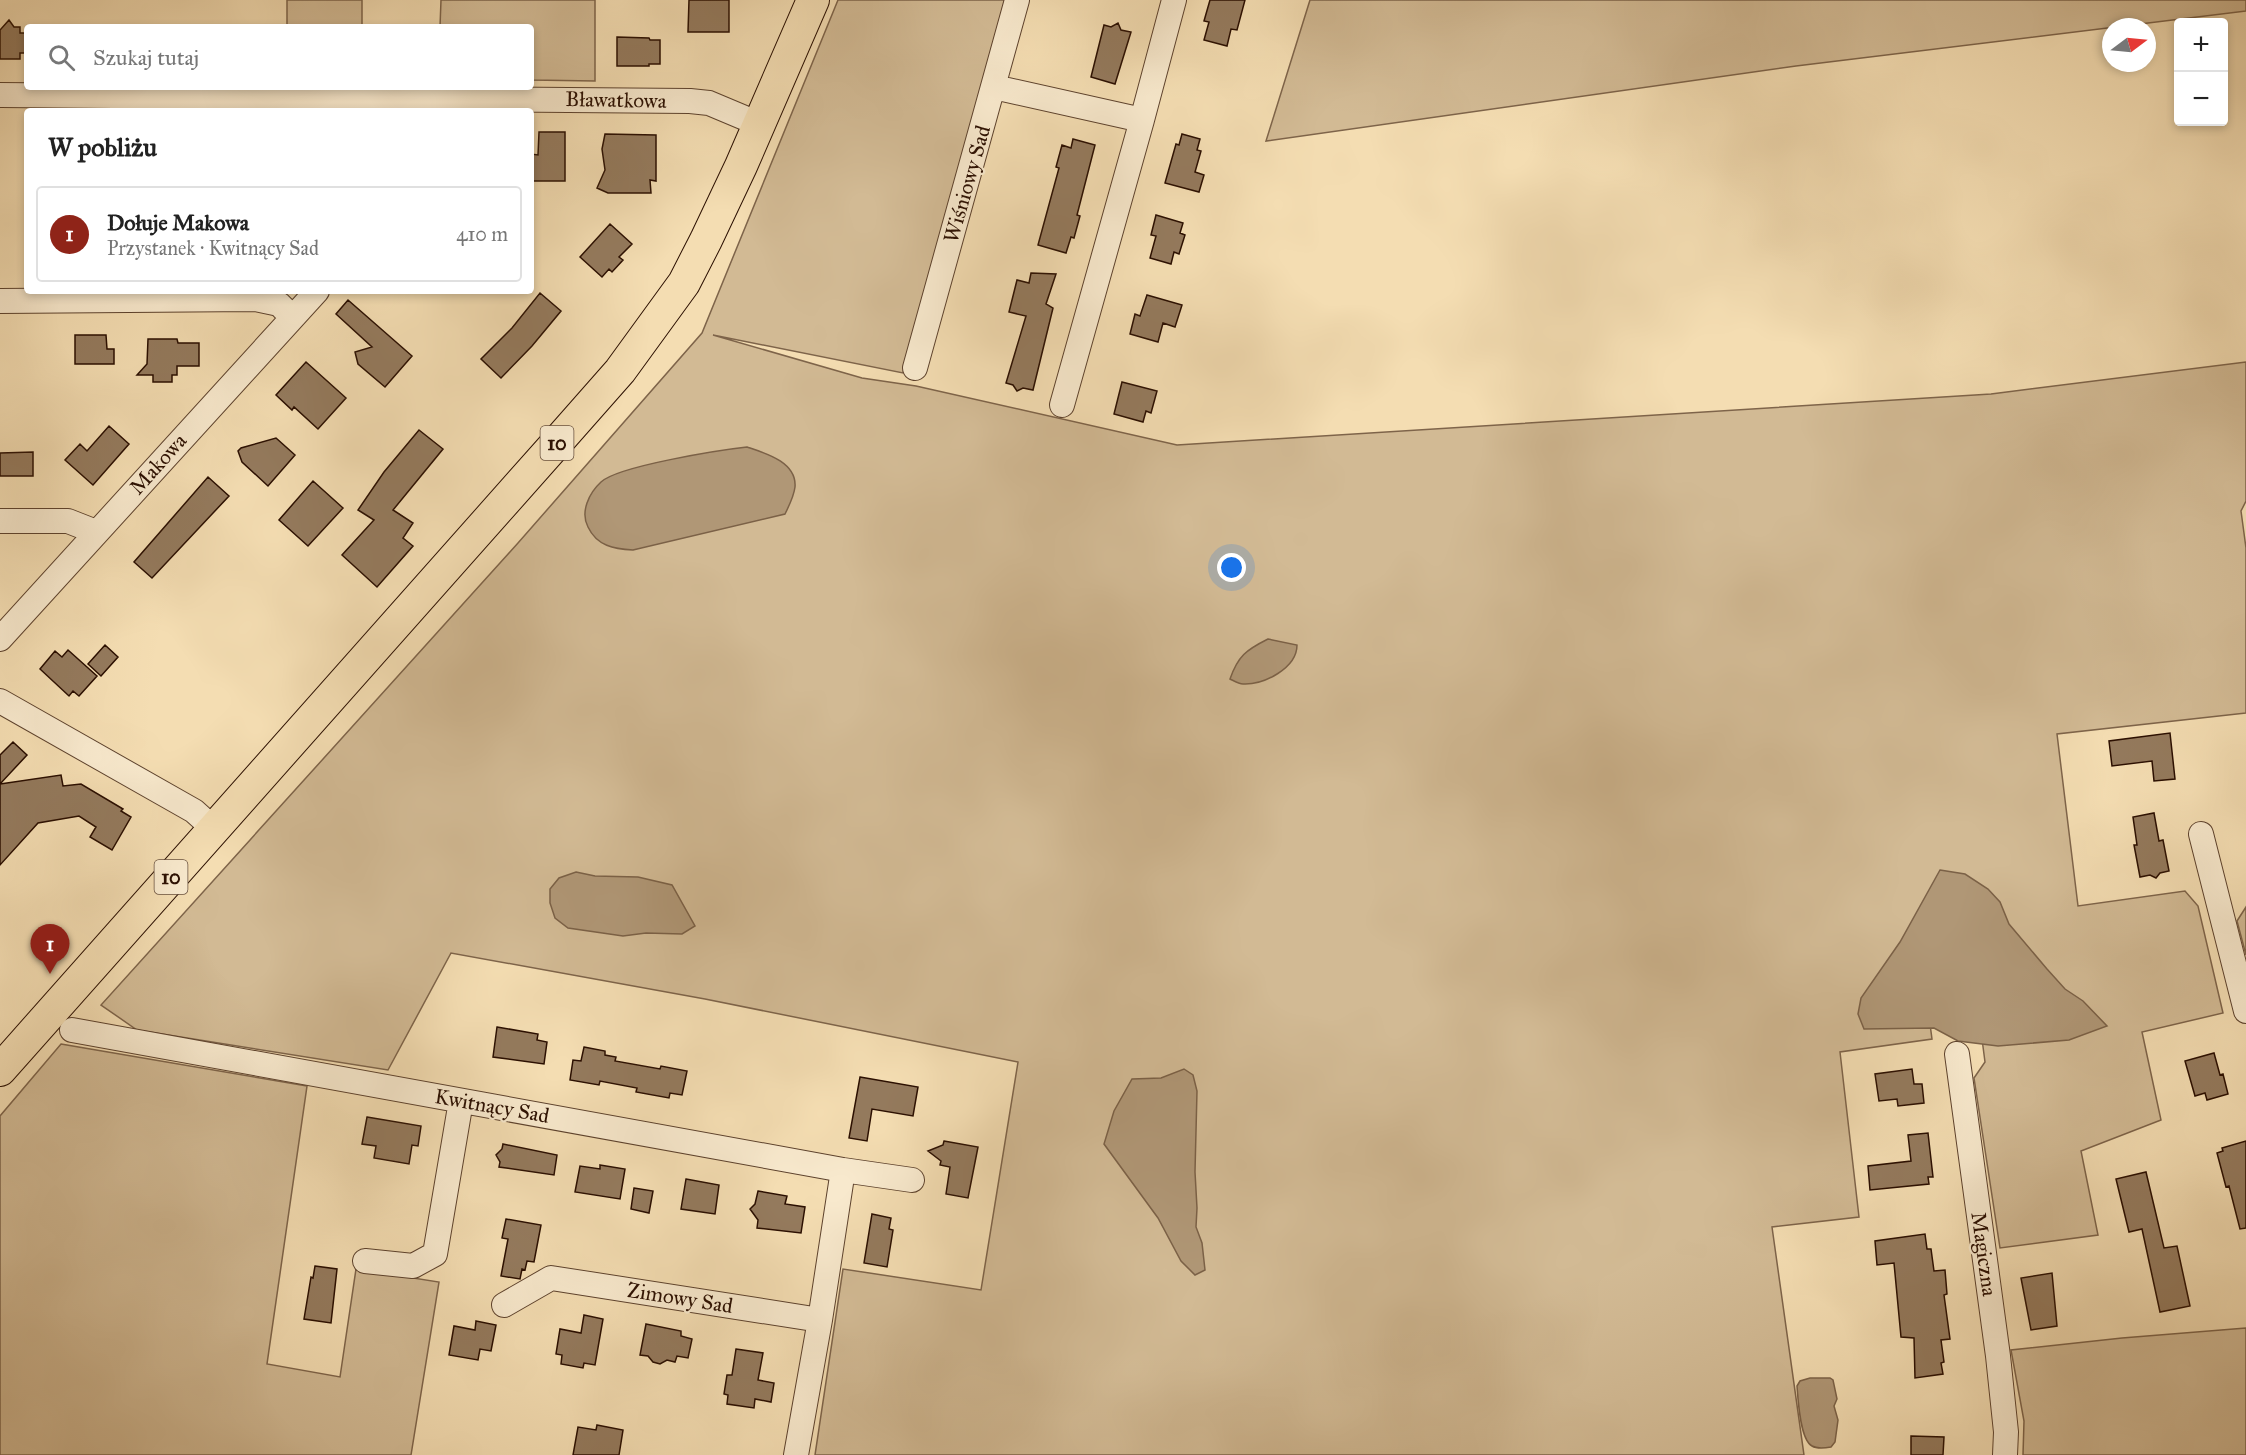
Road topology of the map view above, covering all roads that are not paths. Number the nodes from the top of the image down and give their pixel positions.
1 (813, 0) edge
2 (1017, 0) edge
3 (1174, 0) edge
4 (994, 87) junction
5 (0, 95) edge
6 (476, 105) edge
7 (1142, 120) junction
8 (759, 124) junction
9 (314, 294) edge
10 (0, 301) edge
11 (292, 317) junction
12 (915, 368) dead end
13 (1062, 405) dead end
14 (0, 521) edge
15 (96, 532) junction
16 (0, 639) edge
17 (0, 701) edge
18 (214, 829) junction
19 (2201, 834) dead end
20 (2246, 1011) edge
21 (72, 1030) dead end
22 (1957, 1054) dead end
23 (1, 1068) edge
24 (461, 1101) junction
25 (843, 1170) junction
26 (912, 1180) dead end
27 (365, 1261) dead end
28 (504, 1305) dead end
29 (820, 1320) junction
30 (796, 1455) edge
31 (2005, 1455) edge

1 - 8 main road, 10
2 - 4 street, Wiśniowy Sad
3 - 7 street
4 - 7 street
4 - 12 street, Wiśniowy Sad
5 - 6 street, Bławatkowa
6 - 8 street, Bławatkowa
7 - 13 street
8 - 18 main road, 10
9 - 11 street, Makowa
10 - 11 street
11 - 15 street, Makowa
14 - 15 street
15 - 16 street, Makowa
17 - 18 street
18 - 23 main road, 10
19 - 20 street
21 - 24 street, Kwitnący Sad
22 - 31 street, Magiczna
24 - 25 street, Kwitnący Sad
24 - 27 street
25 - 26 street, Kwitnący Sad
25 - 29 street
28 - 29 street, Zimowy Sad
29 - 30 street

